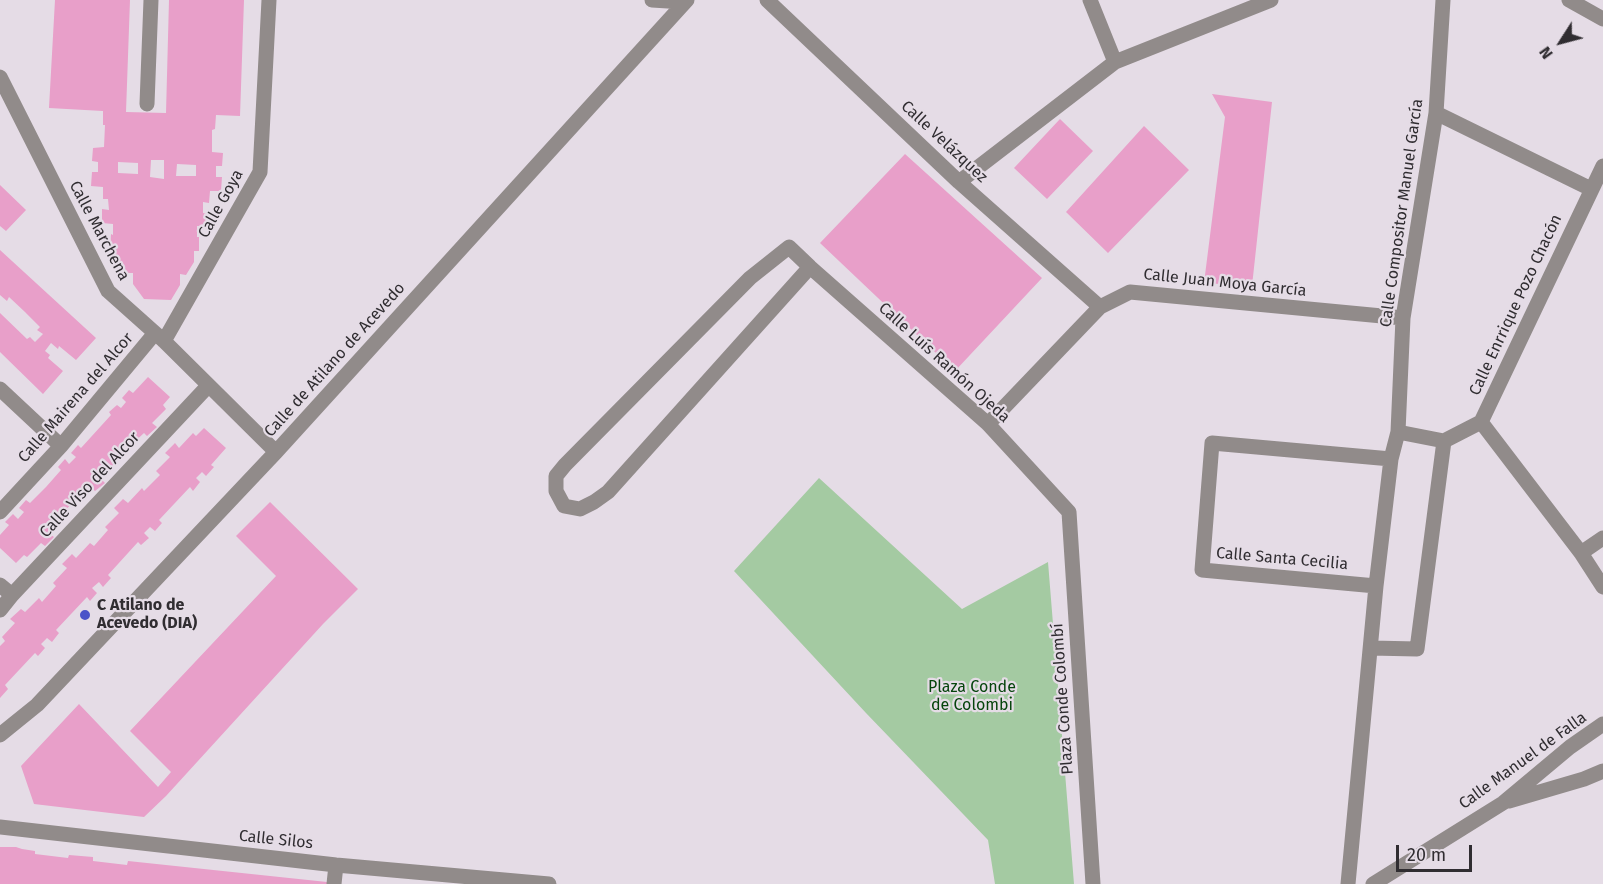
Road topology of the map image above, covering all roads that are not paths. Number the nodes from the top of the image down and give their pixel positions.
1 (151, 0) edge
2 (269, 0) edge
3 (652, 0) edge
4 (767, 0) edge
5 (1090, 0) edge
6 (1271, 0) edge
7 (1443, 0) edge
8 (1569, 0) edge
9 (686, 1) edge
10 (1603, 20) edge
11 (1115, 62) junction
12 (0, 77) edge
13 (147, 104) dead end
14 (1436, 113) junction
15 (1603, 166) edge
16 (959, 182) junction
17 (1591, 189) junction
18 (810, 267) junction
19 (1100, 307) junction
20 (1403, 318) junction
21 (160, 337) junction
22 (208, 386) junction
23 (0, 389) edge
24 (1481, 422) junction
25 (988, 424) junction
26 (1398, 432) junction
27 (1444, 441) junction
28 (61, 446) junction
29 (276, 452) junction
30 (1391, 459) junction
31 (0, 512) edge
32 (1070, 512) joint
33 (1603, 538) edge
34 (1581, 553) junction
35 (0, 585) edge
36 (1376, 586) junction
37 (1603, 587) edge
38 (12, 595) junction
39 (0, 610) edge
40 (1371, 648) junction
41 (1603, 724) edge
42 (0, 735) edge
43 (1603, 771) edge
44 (1503, 803) junction
45 (0, 827) edge
46 (336, 865) junction
47 (500, 882) edge
48 (334, 884) edge
49 (549, 884) edge
50 (1093, 884) edge
51 (1348, 884) edge
52 (1373, 884) edge

1 - 13 street
2 - 21 street, Calle Goya
3 - 9 street
4 - 16 street, Calle Velázquez
5 - 11 street
6 - 11 street
7 - 14 street, Calle Compositor Manuel García
8 - 10 street
9 - 29 street, Calle de Atilano de Acevedo
11 - 16 street
12 - 21 street, Calle Marchena
14 - 17 street
14 - 20 street, Calle Compositor Manuel García
15 - 17 street, Calle Enrrique Pozo Chacón
16 - 19 street, Calle Velázquez
17 - 24 street, Calle Enrrique Pozo Chacón
18 - 18 street, Calle Luís Ramón Ojeda
18 - 25 street, Calle Luís Ramón Ojeda
19 - 20 street, Calle Juan Moya García
19 - 25 street, Calle Juan Moya García
20 - 26 street, Calle Compositor Manuel García
21 - 22 street, Calle Marchena
21 - 28 street, Calle Mairena del Alcor
22 - 29 street, Calle Marchena
22 - 38 street, Calle Viso del Alcor
23 - 28 street
24 - 27 street, Calle Enrrique Pozo Chacón
24 - 34 street
25 - 32 street, Calle Luís Ramón Ojeda
26 - 27 street
26 - 30 street, Calle Compositor Manuel García
27 - 40 street
28 - 31 street, Calle Mairena del Alcor
29 - 42 street, Calle de Atilano de Acevedo
30 - 36 street, Calle Compositor Manuel García
30 - 36 street, Calle Santa Cecilia
32 - 50 street, Plaza Conde Colombí
33 - 34 street
34 - 37 street
35 - 38 street
36 - 40 street, Calle Compositor Manuel García
38 - 39 street, Calle Viso del Alcor
40 - 51 street, Calle Compositor Manuel García
41 - 44 street, Calle Manuel de Falla
43 - 44 street
44 - 52 street, Calle Manuel de Falla
45 - 46 street, Calle Silos
46 - 47 street, Calle Silos
46 - 48 street
47 - 49 street, Calle Silos

